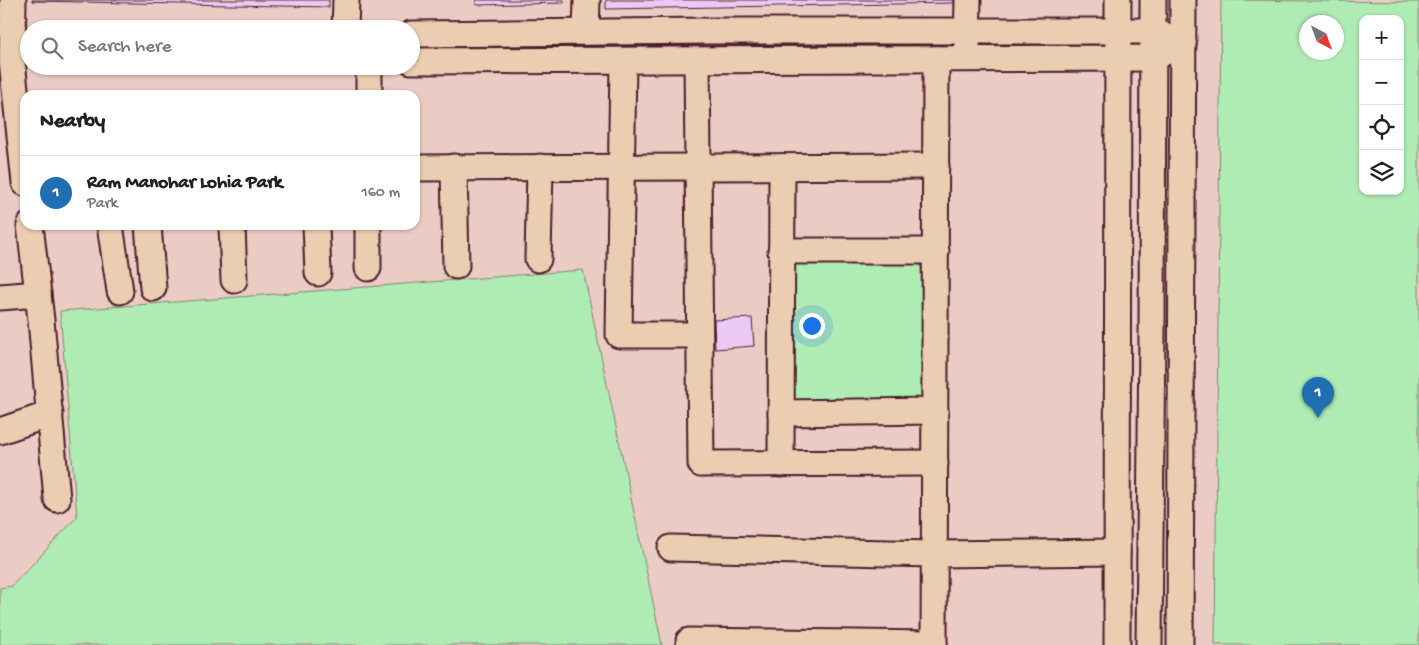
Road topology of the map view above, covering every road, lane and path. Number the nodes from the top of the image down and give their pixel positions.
1 (13, 0) edge
2 (346, 0) edge
3 (586, 0) edge
4 (968, 0) edge
5 (1118, 0) edge
6 (1153, 0) edge
7 (1183, 0) edge
8 (345, 20) edge
9 (967, 31) junction
10 (1118, 31) junction
11 (1153, 31) junction
12 (14, 32) edge
13 (586, 32) junction
14 (420, 34) edge
15 (1183, 43) junction
16 (1154, 58) junction
17 (936, 59) junction
18 (967, 59) junction
19 (1118, 59) junction
20 (697, 60) junction
21 (14, 61) edge
22 (420, 61) edge
23 (622, 61) junction
24 (369, 75) edge
25 (369, 90) edge
26 (20, 128) edge
27 (936, 166) junction
28 (540, 167) junction
29 (621, 167) junction
30 (698, 167) junction
31 (782, 167) junction
32 (420, 168) edge
33 (454, 168) junction
34 (31, 230) edge
35 (111, 230) edge
36 (148, 230) edge
37 (232, 230) edge
38 (316, 230) edge
39 (368, 230) edge
40 (782, 251) junction
41 (936, 251) junction
42 (538, 259) dead end
43 (456, 266) dead end
44 (368, 268) dead end
45 (318, 272) dead end
46 (234, 280) dead end
47 (152, 288) dead end
48 (120, 291) dead end
49 (38, 294) junction
50 (0, 297) edge
51 (699, 336) junction
52 (935, 411) junction
53 (781, 412) junction
54 (50, 414) junction
55 (0, 431) edge
56 (935, 463) junction
57 (781, 464) junction
58 (57, 499) dead end
59 (671, 548) dead end
60 (1117, 552) junction
61 (934, 554) junction
62 (689, 641) dead end
63 (934, 645) edge
64 (1117, 645) edge
65 (1149, 645) edge
66 (1180, 645) edge

1 - 12 street
2 - 8 street
3 - 13 street
4 - 9 street
5 - 10 street
6 - 11 street
7 - 15 street
9 - 10 street
9 - 13 street
9 - 18 street
10 - 11 street
10 - 19 street
11 - 15 street
11 - 16 street
12 - 21 street
13 - 14 street
15 - 16 street
15 - 66 street
16 - 19 street
16 - 65 street
17 - 18 street
17 - 20 street
17 - 27 street
18 - 19 street
19 - 60 street
20 - 23 street
20 - 30 street
21 - 26 street
22 - 23 street
23 - 29 street
24 - 25 street
27 - 31 street
27 - 41 street
28 - 29 street
28 - 33 street
28 - 42 street
29 - 30 street
29 - 51 street
30 - 31 street
30 - 51 street
31 - 40 street
32 - 33 street
33 - 43 street
34 - 49 street
35 - 48 street
36 - 47 street
37 - 46 street
38 - 45 street
39 - 44 street
40 - 41 street
40 - 53 street
41 - 52 street
49 - 50 street
49 - 54 street
51 - 57 street
52 - 53 street
52 - 56 street
53 - 57 street
54 - 55 street
54 - 58 street
56 - 57 street
56 - 61 street
59 - 61 street
60 - 61 street
60 - 64 street
61 - 63 street
62 - 63 street

